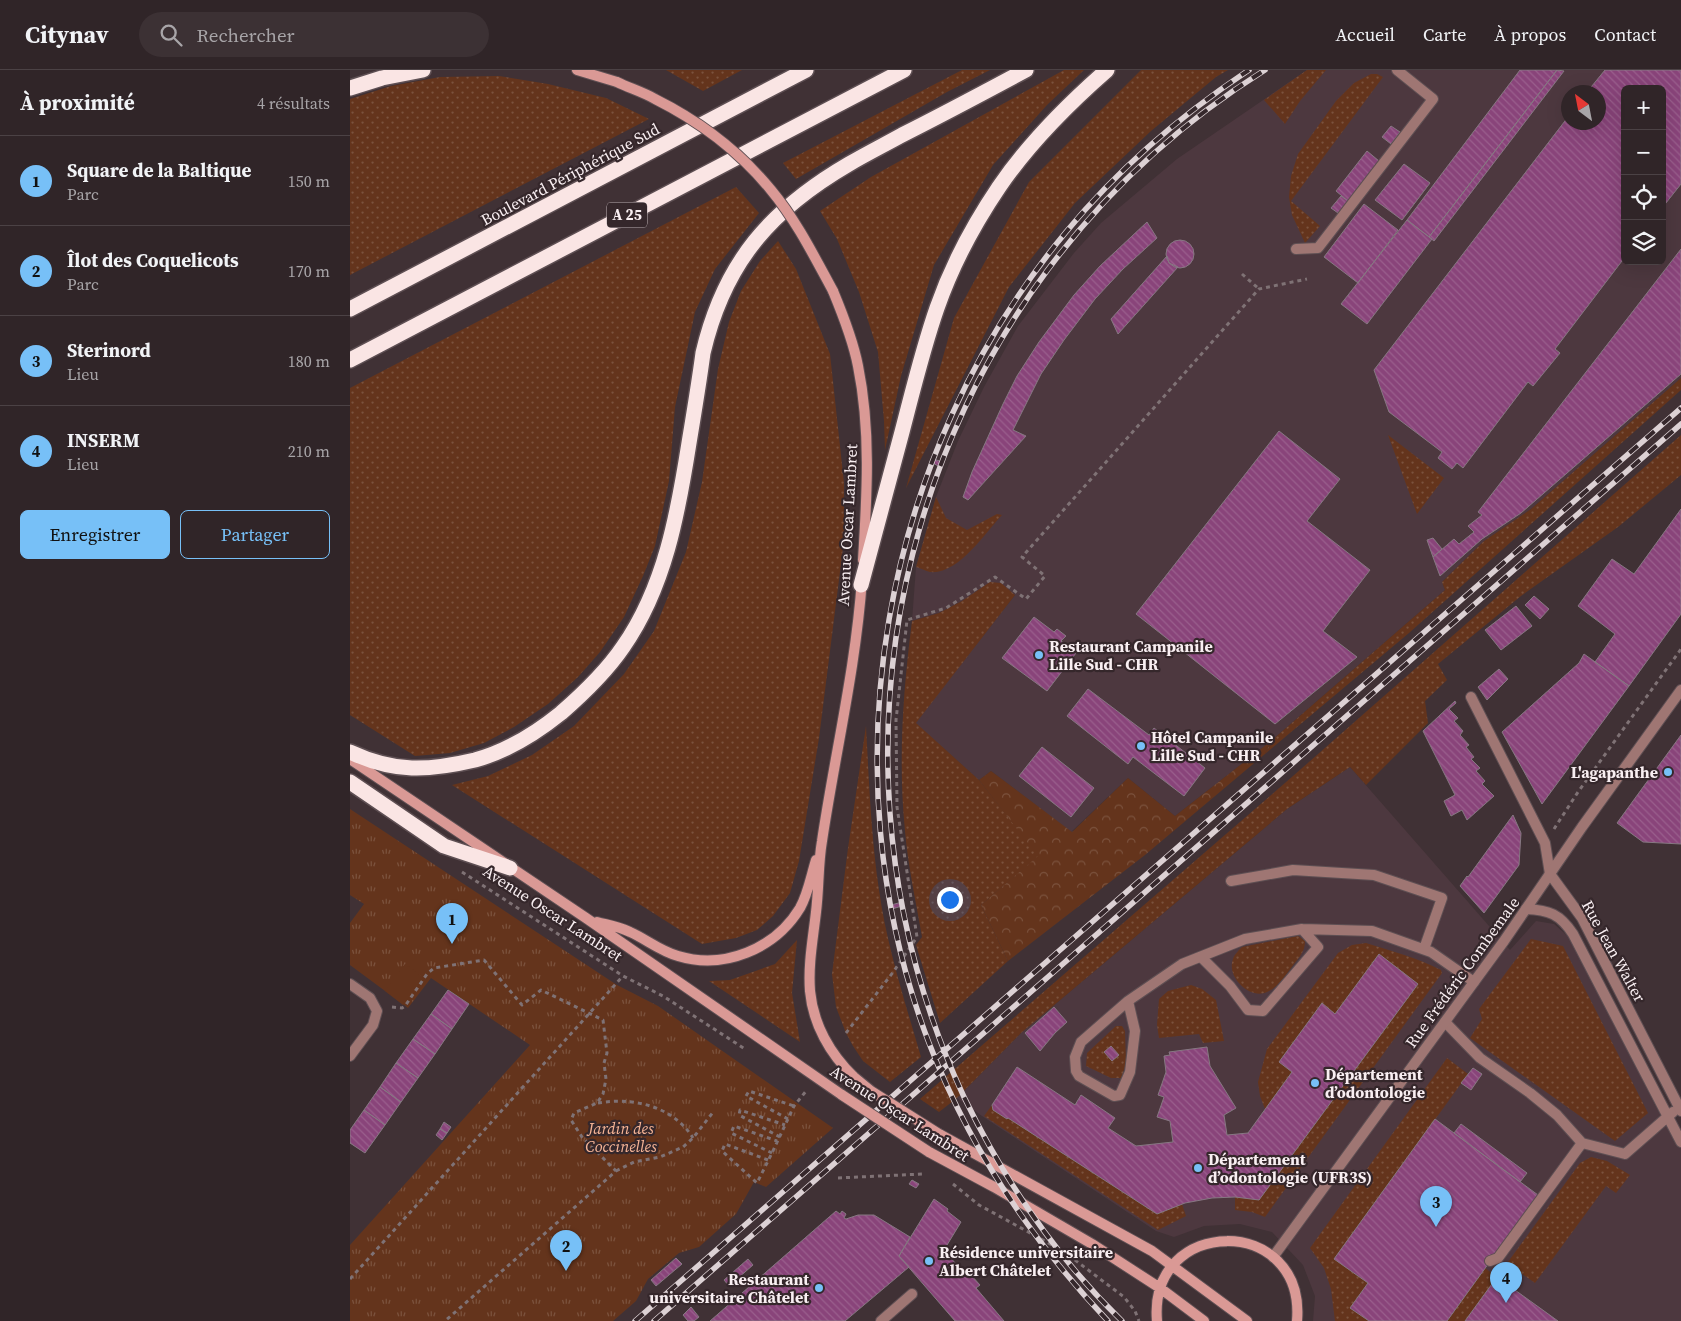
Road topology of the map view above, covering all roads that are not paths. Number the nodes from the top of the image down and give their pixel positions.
1 (423, 70) edge
2 (577, 70) edge
3 (806, 70) edge
4 (904, 70) edge
5 (1026, 70) edge
6 (1107, 70) edge
7 (1397, 70) edge
8 (350, 88) edge
9 (1296, 249) dead end
10 (350, 309) edge
11 (350, 360) edge
12 (861, 585) junction
13 (1681, 690) edge
14 (1471, 697) dead end
15 (350, 752) edge
16 (350, 759) edge
17 (350, 782) edge
18 (821, 843) junction
19 (510, 868) junction
20 (1550, 874) junction
21 (1231, 881) dead end
22 (1526, 909) junction
23 (586, 918) junction
24 (1302, 929) junction
25 (1424, 949) junction
26 (1201, 957) junction
27 (1474, 982) junction
28 (350, 984) edge
29 (1128, 1001) junction
30 (1445, 1022) junction
31 (350, 1056) edge
32 (1680, 1109) edge
33 (1668, 1116) junction
34 (1681, 1142) edge
35 (1582, 1143) junction
36 (1273, 1258) junction
37 (1490, 1262) dead end
38 (1173, 1265) junction
39 (1160, 1288) junction
40 (912, 1294) dead end
41 (881, 1321) edge
42 (1157, 1321) edge
43 (1204, 1321) edge
44 (1247, 1321) edge
45 (1297, 1321) edge

1 - 8 highway
2 - 12 main road, Avenue Oscar Lambret, bridge
3 - 10 highway, Boulevard Périphérique Sud
4 - 11 highway, A 25
5 - 15 highway
6 - 12 highway
7 - 9 street
12 - 18 main road, Avenue Oscar Lambret
13 - 20 street, Rue Frédéric Combemale
14 - 20 street, Rue Jean Walter
16 - 19 main road, Avenue Oscar Lambret
17 - 19 highway
18 - 23 main road, Avenue Oscar Lambret
18 - 38 main road, Avenue Oscar Lambret, bridge
19 - 23 main road, Avenue Oscar Lambret
20 - 22 street, Rue Frédéric Combemale
20 - 32 street, Rue Jean Walter
21 - 25 street
22 - 27 street, Rue Frédéric Combemale
22 - 33 street
23 - 39 main road, Avenue Oscar Lambret, bridge
24 - 25 street
24 - 26 street
24 - 26 street
25 - 27 street
26 - 29 street
27 - 30 street, Rue Frédéric Combemale
28 - 31 street
29 - 29 street
30 - 35 street
30 - 36 street, Rue Frédéric Combemale
32 - 33 street
33 - 34 street
33 - 35 street
35 - 37 street
36 - 38 main road
36 - 45 main road
38 - 39 main road
38 - 44 main road, Avenue Oscar Lambret
39 - 42 main road
39 - 43 main road, Avenue Oscar Lambret
40 - 41 street

